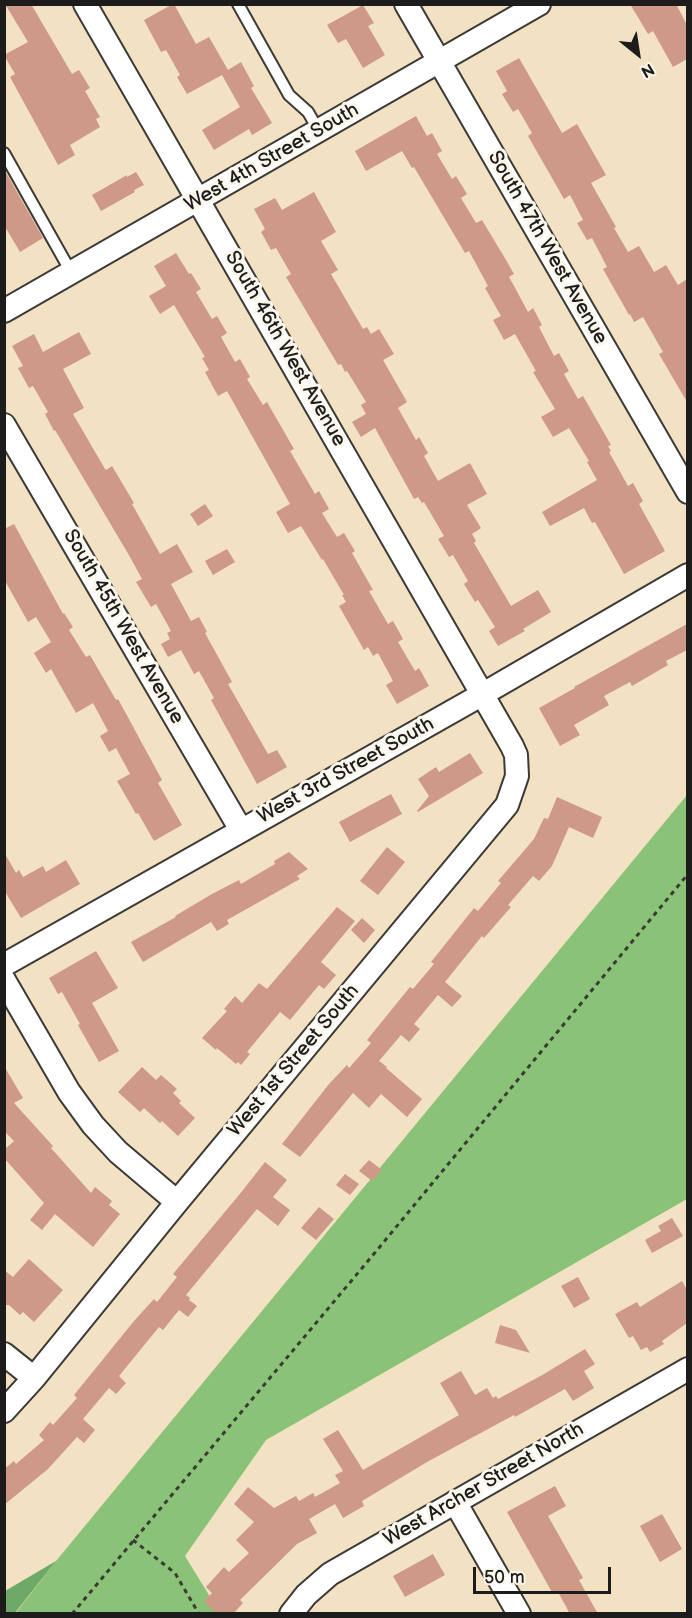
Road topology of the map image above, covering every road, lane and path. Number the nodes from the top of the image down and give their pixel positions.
1 (85, 4) edge
2 (238, 4) edge
3 (406, 4) edge
4 (539, 4) edge
5 (440, 62) junction
6 (319, 131) junction
7 (4, 153) edge
8 (199, 199) junction
9 (71, 272) junction
10 (4, 311) edge
11 (4, 425) edge
12 (687, 492) edge
13 (687, 575) edge
14 (483, 694) junction
15 (241, 830) junction
16 (687, 874) edge
17 (4, 964) edge
18 (4, 980) edge
19 (177, 1202) junction
20 (4, 1353) edge
21 (687, 1369) edge
22 (34, 1378) junction
23 (4, 1411) edge
24 (455, 1502) junction
25 (133, 1540) junction
26 (72, 1614) edge
27 (199, 1614) edge
28 (291, 1614) edge
29 (519, 1614) edge

1 - 8 street, South 46th West Avenue
2 - 6 lane
3 - 5 street, South 47th West Avenue
4 - 5 street, West 4th Street South
5 - 6 street, West 4th Street South
5 - 12 street, South 47th West Avenue
6 - 8 street, West 4th Street South
7 - 9 lane
8 - 9 street, West 4th Street South
8 - 14 street, South 46th West Avenue
9 - 10 street, West 4th Street South
11 - 15 street, South 45th West Avenue
13 - 14 street, West 3rd Street South
14 - 15 street, West 3rd Street South
14 - 19 street, West 1st Street South
15 - 17 street, West 3rd Street South
16 - 25 path
18 - 19 street
19 - 22 street, West 1st Street South
20 - 22 street
21 - 24 street, West Archer Street North
22 - 23 street, West 1st Street South
24 - 28 street, West Archer Street North
24 - 29 street
25 - 26 path
25 - 27 path

